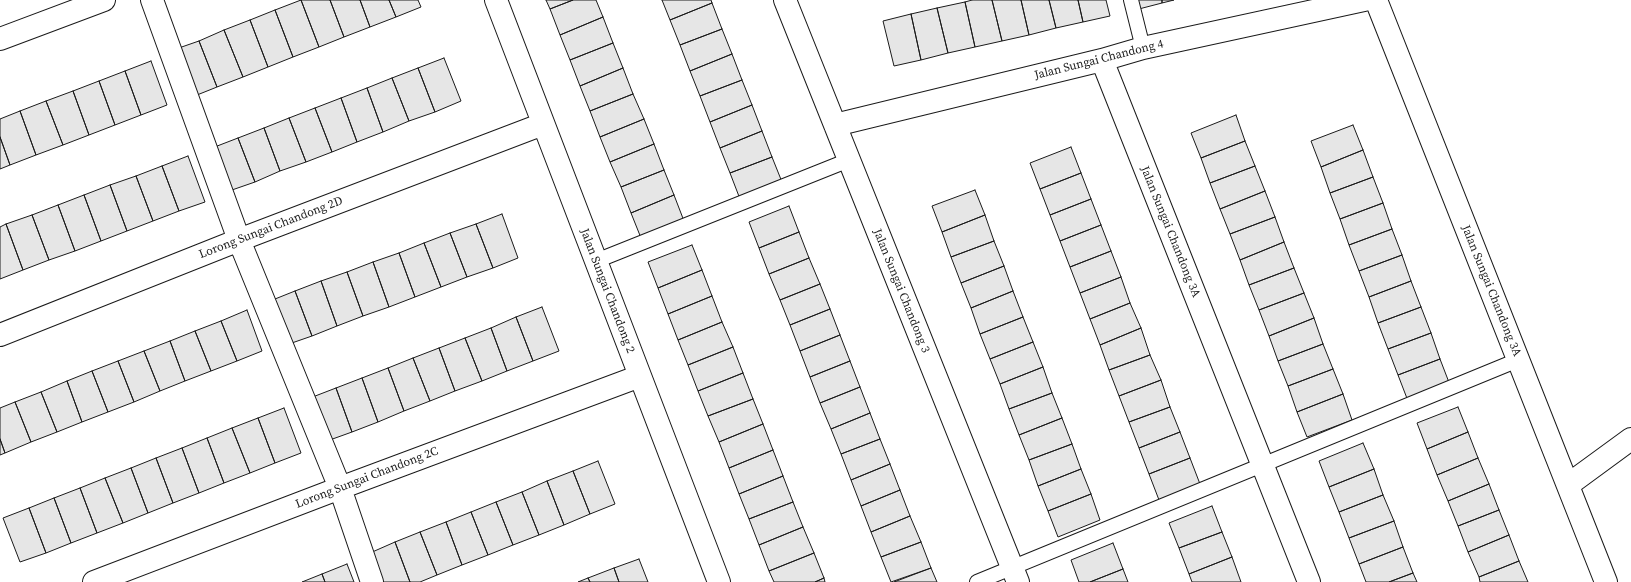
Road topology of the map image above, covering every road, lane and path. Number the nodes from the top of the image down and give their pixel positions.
1 (104, 0) edge
2 (152, 0) edge
3 (496, 0) edge
4 (785, 0) edge
5 (1131, 0) edge
6 (1364, 0) edge
7 (1376, 0) edge
8 (0, 39) edge
9 (1143, 48) junction
10 (1102, 60) junction
11 (543, 124) junction
12 (835, 125) junction
13 (849, 160) junction
14 (239, 240) junction
15 (596, 261) junction
16 (0, 335) edge
17 (1518, 360) junction
18 (640, 376) junction
19 (1631, 439) edge
20 (1262, 465) junction
21 (1568, 485) junction
22 (340, 488) junction
23 (1015, 575) edge
24 (94, 582) edge
25 (372, 582) edge
26 (719, 582) edge
27 (977, 582) edge
28 (1308, 582) edge
29 (1606, 582) edge

1 - 8 street
2 - 14 street
3 - 11 street, Jalan Sungai Chandong 2
4 - 12 street, Jalan Sungai Chandong 3
5 - 9 lane
6 - 9 street, Jalan Sungai Chandong 4
7 - 17 street, Jalan Sungai Chandong 3A
9 - 10 street, Jalan Sungai Chandong 4
10 - 12 street, Jalan Sungai Chandong 4
10 - 20 street, Jalan Sungai Chandong 3A
11 - 14 street, Lorong Sungai Chandong 2D
11 - 15 street, Jalan Sungai Chandong 2
12 - 13 street, Jalan Sungai Chandong 3
13 - 15 lane
13 - 23 street, Jalan Sungai Chandong 3
14 - 16 street, Lorong Sungai Chandong 2D
14 - 22 street
15 - 18 street, Jalan Sungai Chandong 2
17 - 20 lane
17 - 21 street, Jalan Sungai Chandong 3A
18 - 22 street, Lorong Sungai Chandong 2C
18 - 26 street, Jalan Sungai Chandong 2
19 - 21 street
20 - 23 lane
20 - 28 street, Jalan Sungai Chandong 3A
21 - 29 street, Jalan Sungai Chandong 3A
22 - 24 street, Lorong Sungai Chandong 2C
22 - 25 street
23 - 27 lane

